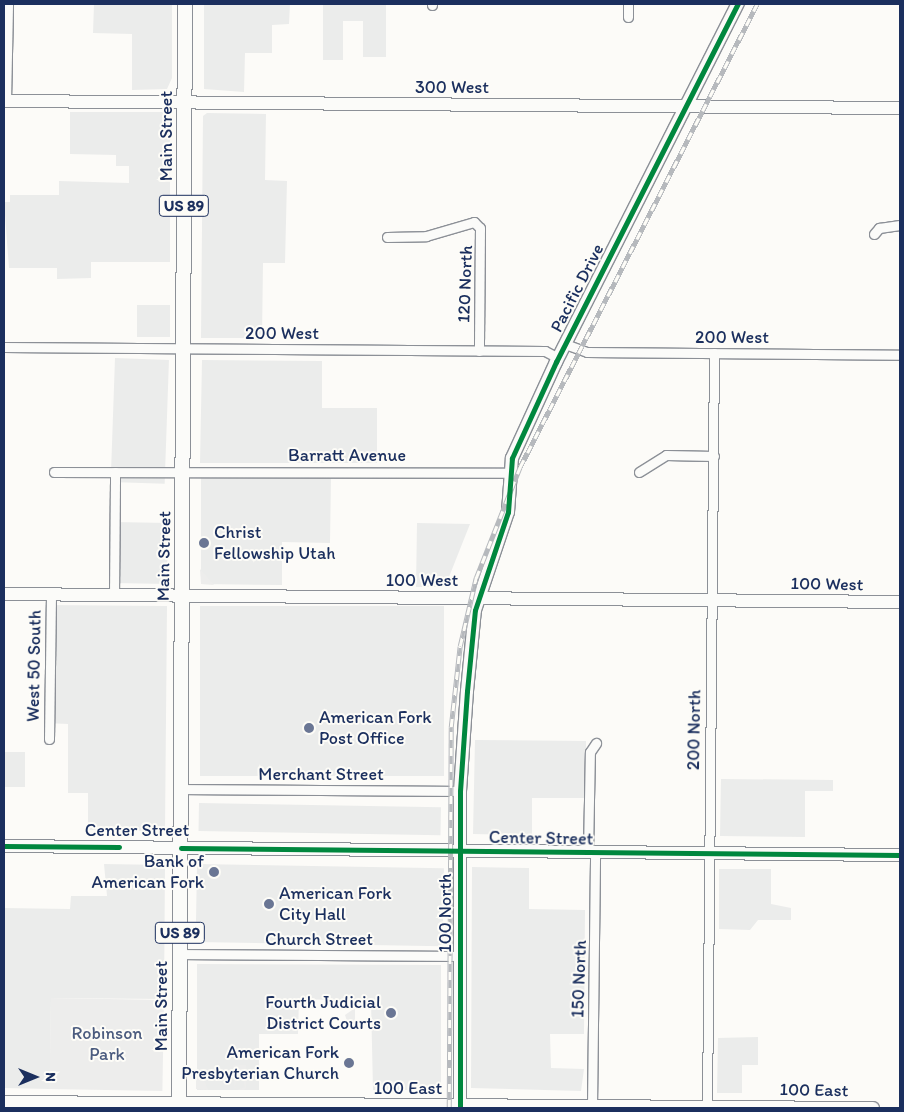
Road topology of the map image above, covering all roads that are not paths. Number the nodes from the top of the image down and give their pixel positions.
1 (8, 4) edge
2 (185, 4) edge
3 (628, 4) edge
4 (738, 4) edge
5 (628, 17) dead end
6 (5, 101) edge
7 (185, 103) junction
8 (686, 106) junction
9 (900, 108) edge
10 (900, 225) edge
11 (874, 234) dead end
12 (387, 237) dead end
13 (565, 344) junction
14 (4, 346) edge
15 (185, 348) junction
16 (479, 351) junction
17 (714, 353) junction
18 (900, 354) edge
19 (558, 358) junction
20 (714, 456) junction
21 (184, 471) junction
22 (54, 472) dead end
23 (116, 472) junction
24 (639, 472) dead end
25 (509, 473) junction
26 (4, 594) edge
27 (51, 595) junction
28 (114, 595) junction
29 (182, 596) junction
30 (478, 598) junction
31 (712, 600) junction
32 (900, 602) edge
33 (50, 738) dead end
34 (596, 743) dead end
35 (182, 789) junction
36 (460, 791) junction
37 (4, 846) edge
38 (181, 848) junction
39 (459, 851) junction
40 (592, 852) junction
41 (710, 853) junction
42 (900, 855) edge
43 (180, 954) junction
44 (458, 956) junction
45 (4, 1102) edge
46 (592, 1106) junction
47 (179, 1107) edge
48 (460, 1107) edge
49 (707, 1108) edge
50 (873, 1108) edge

1 - 6 street
2 - 7 main road, Main Street / US 89
3 - 5 street
4 - 8 street, Pacific Drive
6 - 7 street, 300 West
7 - 8 street, 300 West
7 - 15 main road, Main Street / US 89
8 - 9 street, 300 West
8 - 13 street, Pacific Drive
10 - 11 street
12 - 16 street, 120 North
13 - 17 street, 200 West
13 - 19 street, Pacific Drive
14 - 15 street, 200 West
15 - 16 street, 200 West
15 - 21 main road, Main Street / US 89
16 - 19 street, 200 West
17 - 18 street, 200 West
17 - 20 street, 200 North
19 - 25 street, Pacific Drive
20 - 24 street
20 - 31 street, 200 North
21 - 23 street, Barratt Avenue
21 - 25 street, Barratt Avenue
21 - 29 main road, Main Street / US 89
22 - 23 street, Barratt Avenue
23 - 28 street
25 - 30 street, Pacific Drive
26 - 27 street, 100 West
27 - 28 street, 100 West
27 - 33 street, West 50 South
28 - 29 street, 100 West
29 - 30 street, 100 West
29 - 35 main road, Main Street / US 89
30 - 31 street, 100 West
30 - 36 street, 100 North
31 - 32 street, 100 West
31 - 41 street, 200 North
34 - 40 street, 150 North
35 - 36 street, Merchant Street
35 - 38 main road, Main Street / US 89
36 - 39 street, 100 North
37 - 38 street, Center Street
38 - 39 street, Center Street
38 - 43 main road, Main Street / US 89
39 - 40 street, Center Street
39 - 44 street, 100 North
40 - 41 street, Center Street
40 - 46 street, 150 North
41 - 42 street, Center Street
41 - 49 street, 200 North
43 - 44 street, Church Street
43 - 47 main road, Main Street / US 89
44 - 48 street, 100 North
45 - 47 street, 100 East
46 - 48 street, 100 East
46 - 49 street, 100 East
47 - 48 street, 100 East
49 - 50 street, 100 East

